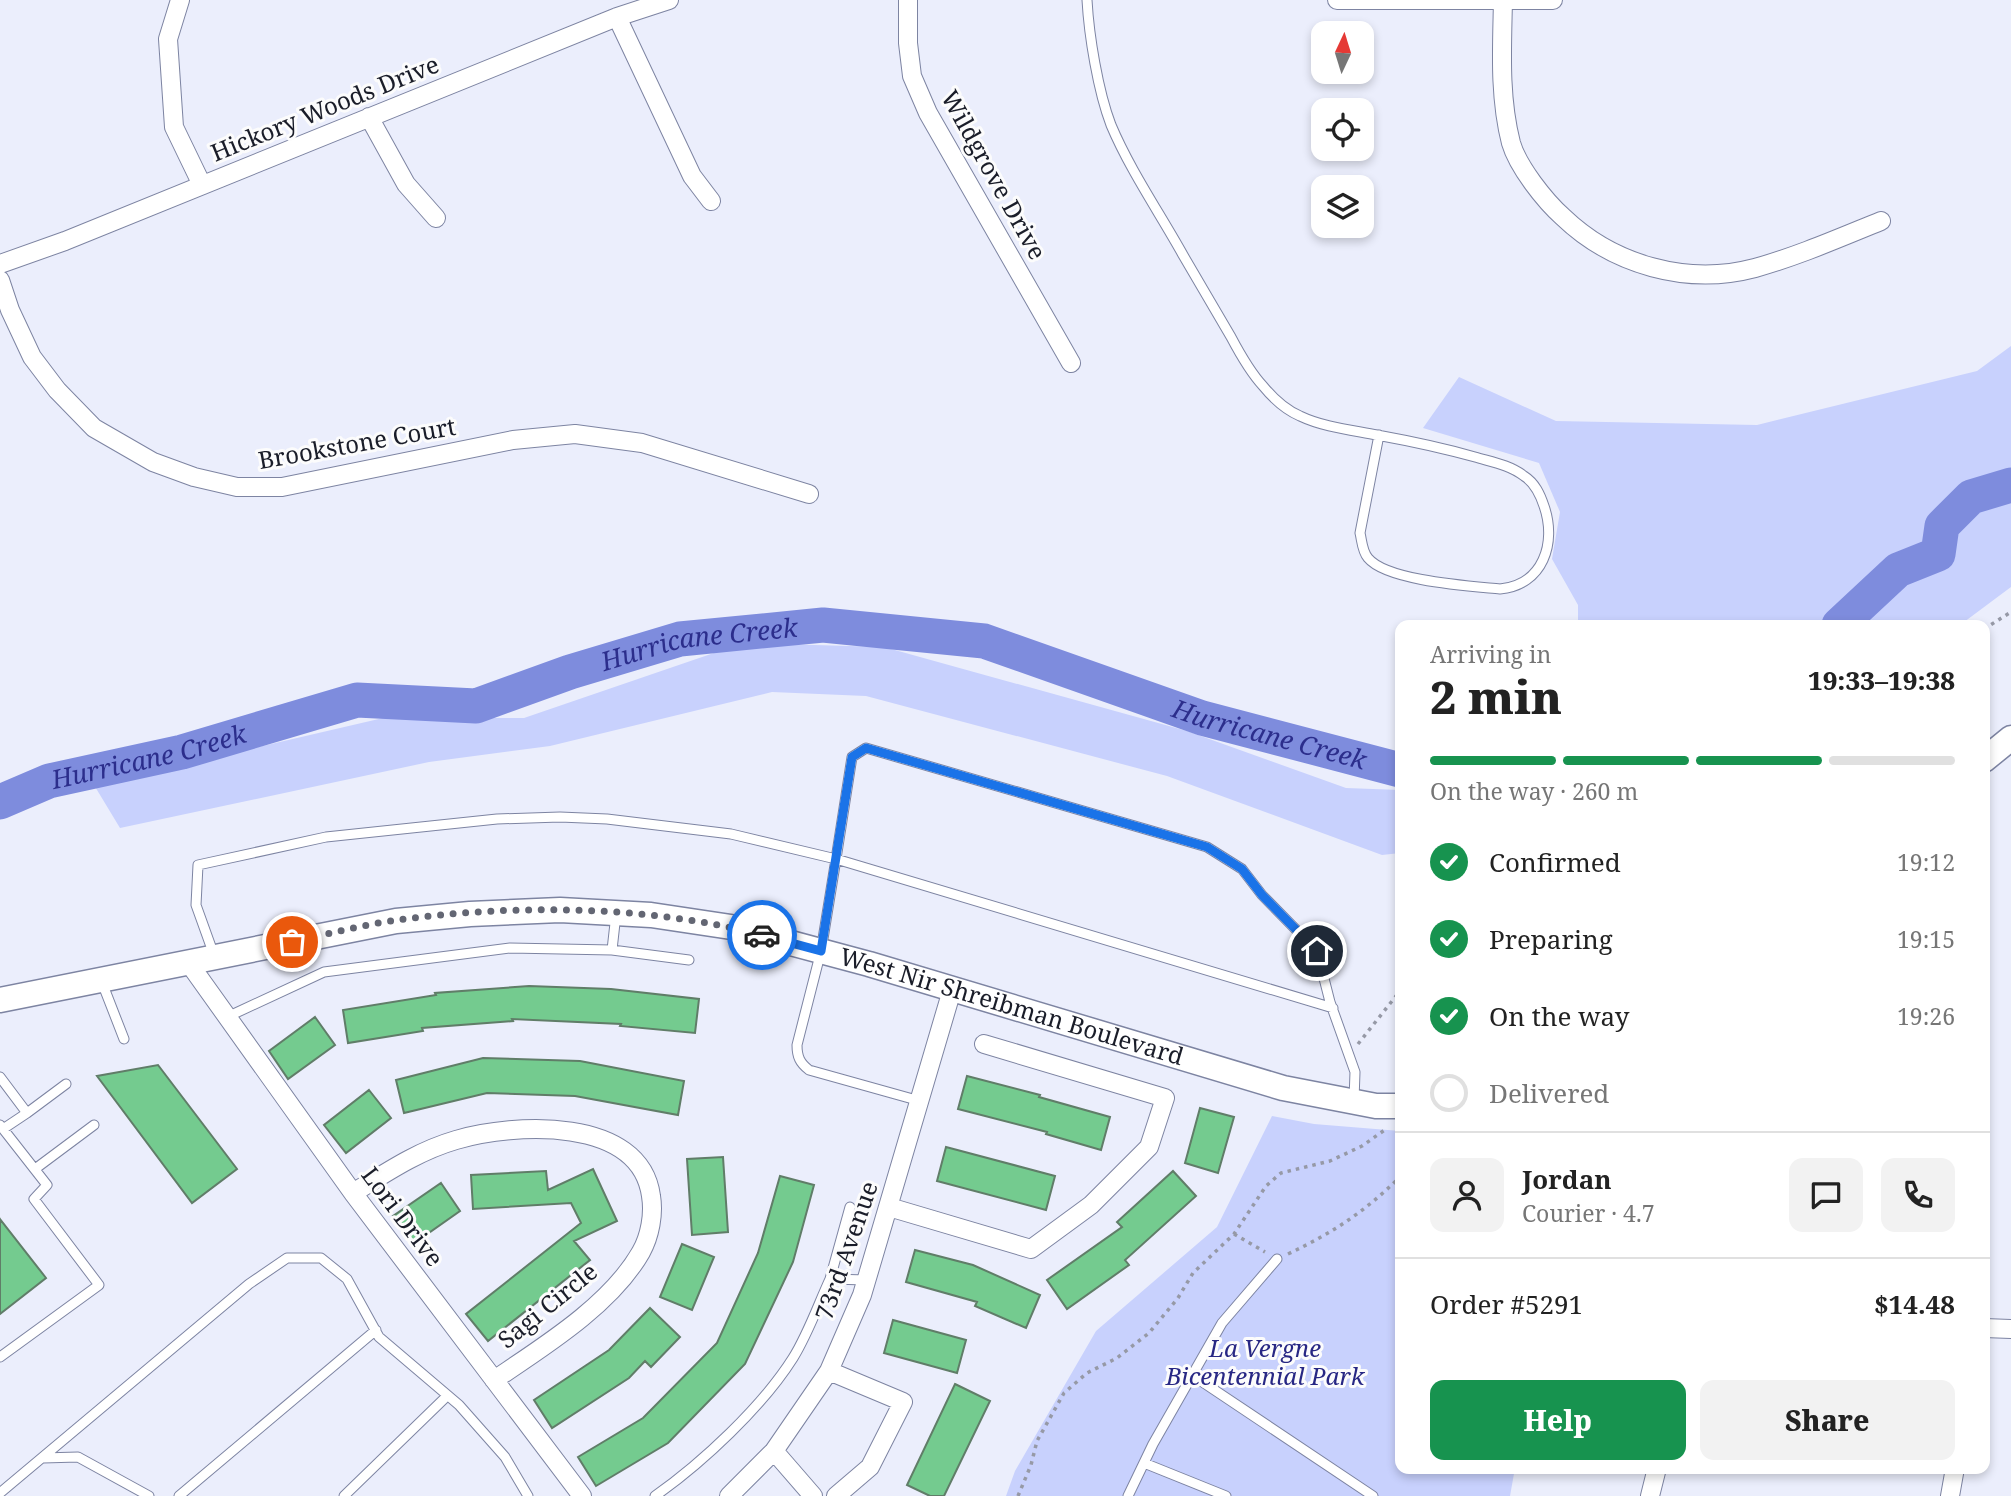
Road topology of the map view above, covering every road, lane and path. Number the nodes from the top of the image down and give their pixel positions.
1 (180, 0) edge
2 (669, 0) edge
3 (908, 0) edge
4 (1087, 0) edge
5 (1337, 0) edge
6 (1553, 0) edge
7 (1503, 1) edge
8 (617, 16) junction
9 (369, 117) junction
10 (202, 185) junction
11 (710, 201) dead end
12 (436, 218) dead end
13 (1881, 221) dead end
14 (0, 264) edge
15 (0, 280) edge
16 (1071, 363) dead end
17 (1379, 435) junction
18 (809, 494) dead end
19 (2011, 611) edge
20 (1990, 625) edge
21 (2011, 738) edge
22 (1990, 755) edge
23 (836, 859) junction
24 (616, 913) junction
25 (612, 950) junction
26 (821, 951) junction
27 (214, 957) junction
28 (689, 961) dead end
29 (188, 962) junction
30 (100, 979) junction
31 (952, 990) junction
32 (1395, 996) edge
33 (0, 1000) edge
34 (1333, 1008) junction
35 (227, 1017) junction
36 (124, 1039) dead end
37 (984, 1044) dead end
38 (1350, 1055) junction
39 (0, 1077) edge
40 (66, 1084) dead end
41 (920, 1101) junction
42 (1380, 1110) edge
43 (27, 1113) junction
44 (94, 1125) dead end
45 (1, 1127) edge
46 (35, 1170) junction
47 (1395, 1181) edge
48 (353, 1193) junction
49 (850, 1207) dead end
50 (889, 1207) junction
51 (1234, 1234) junction
52 (1277, 1259) junction
53 (830, 1279) junction
54 (867, 1280) junction
55 (1990, 1328) edge
56 (2011, 1329) edge
57 (376, 1330) junction
58 (0, 1357) edge
59 (830, 1371) junction
60 (1192, 1375) junction
61 (494, 1380) junction
62 (447, 1396) junction
63 (774, 1451) junction
64 (43, 1458) junction
65 (1144, 1463) junction
66 (1656, 1474) edge
67 (1954, 1474) edge
68 (2, 1487) edge
69 (149, 1496) edge
70 (179, 1496) edge
71 (344, 1496) edge
72 (528, 1496) edge
73 (582, 1496) edge
74 (655, 1496) edge
75 (729, 1496) edge
76 (813, 1496) edge
77 (836, 1496) edge
78 (1018, 1496) edge
79 (1128, 1496) edge
80 (1226, 1496) edge
81 (1373, 1496) edge
82 (1650, 1496) edge
83 (1950, 1496) edge

1 - 10 street
2 - 8 street, Hickory Woods Drive
3 - 16 street, Wildgrove Drive
4 - 17 lane
5 - 7 street
6 - 7 street
7 - 13 street
8 - 9 street, Hickory Woods Drive
8 - 11 street
9 - 10 street, Hickory Woods Drive
9 - 12 street
10 - 14 street, Hickory Woods Drive
15 - 18 street, Brookstone Court
17 - 17 lane
19 - 20 path
21 - 22 main road
23 - 26 lane
23 - 27 lane
23 - 34 lane
23 - 34 lane
24 - 25 lane
24 - 26 main road, West Nir Shreibman Boulevard
24 - 27 main road, West Nir Shreibman Boulevard
25 - 28 lane
25 - 35 lane
26 - 31 main road, West Nir Shreibman Boulevard
26 - 41 lane
27 - 29 main road, West Nir Shreibman Boulevard
29 - 30 main road, West Nir Shreibman Boulevard
29 - 35 street, Lori Drive
30 - 33 main road, West Nir Shreibman Boulevard
30 - 36 lane
31 - 41 street, 73rd Avenue
31 - 42 main road, West Nir Shreibman Boulevard
32 - 38 path
34 - 38 lane
35 - 48 street, Lori Drive
37 - 50 street
38 - 42 lane
39 - 43 lane
40 - 43 lane
41 - 50 street, 73rd Avenue
42 - 51 path
43 - 45 lane
44 - 46 lane
45 - 46 lane
46 - 58 lane
47 - 52 path
48 - 61 street, Lori Drive
48 - 61 street, Sagi Circle
49 - 53 lane
50 - 54 street, 73rd Avenue
51 - 52 path
51 - 78 path
52 - 60 lane
53 - 54 lane
53 - 74 lane
54 - 59 street, 73rd Avenue
55 - 56 street
57 - 62 lane
57 - 64 lane
57 - 70 lane
59 - 63 street, 73rd Avenue
59 - 77 street
60 - 65 lane
60 - 81 lane
61 - 73 street, Lori Drive
62 - 71 lane
62 - 72 lane
63 - 75 street, 73rd Avenue
63 - 76 street
64 - 68 lane
64 - 69 lane
65 - 79 lane
65 - 80 lane
66 - 82 street
67 - 83 street

